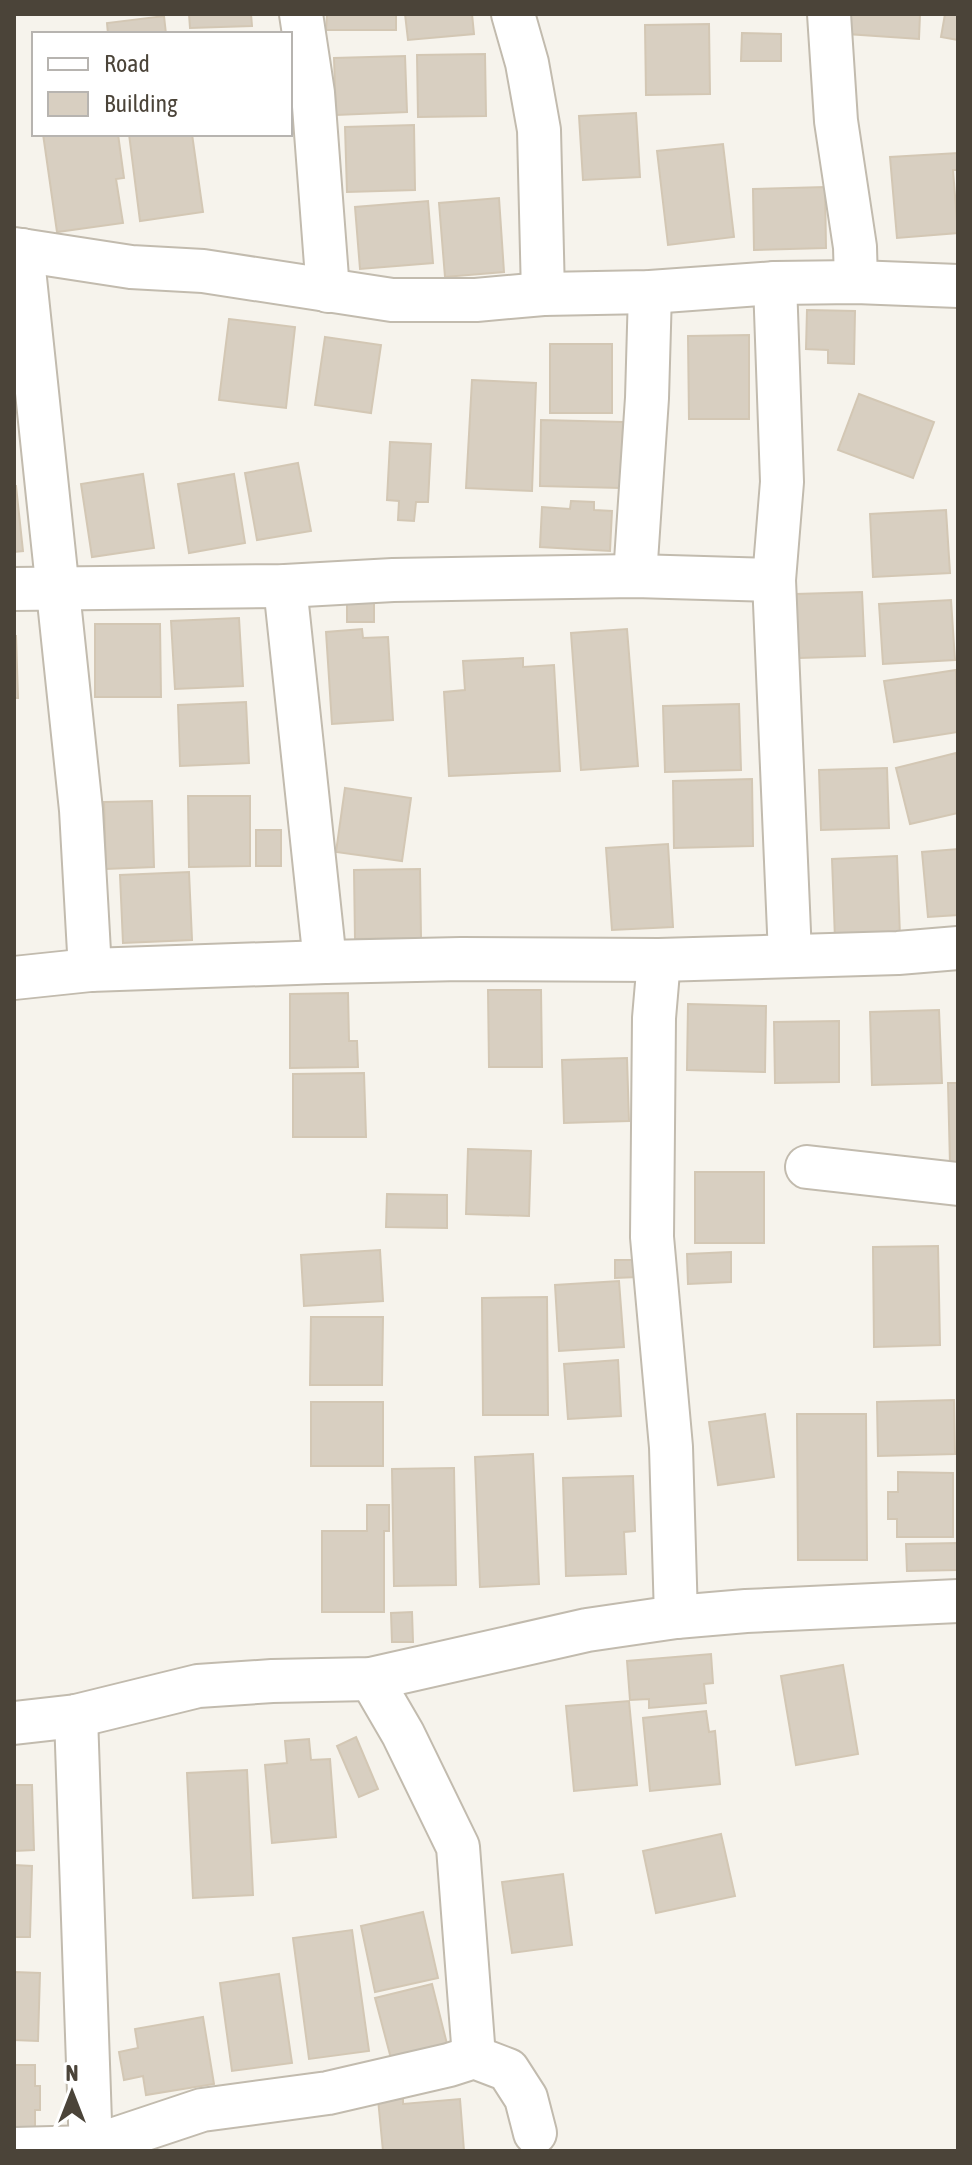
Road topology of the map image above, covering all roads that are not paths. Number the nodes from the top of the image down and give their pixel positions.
1 (301, 14) edge
2 (513, 14) edge
3 (829, 14) edge
4 (18, 250) edge
5 (856, 282) junction
6 (775, 283) junction
7 (958, 286) edge
8 (328, 291) junction
9 (650, 292) junction
10 (543, 294) junction
11 (958, 306) edge
12 (635, 576) junction
13 (774, 580) junction
14 (285, 586) junction
15 (58, 588) junction
16 (14, 589) edge
17 (958, 948) edge
18 (790, 955) junction
19 (659, 960) junction
20 (325, 962) junction
21 (90, 970) junction
22 (14, 978) edge
23 (807, 1167) dead end
24 (958, 1184) edge
25 (958, 1601) edge
26 (676, 1617) junction
27 (371, 1679) junction
28 (76, 1716) junction
29 (14, 1723) edge
30 (474, 2057) junction
31 (535, 2133) dead end
32 (14, 2149) edge
33 (91, 2149) edge

1 - 8 street
2 - 10 street
3 - 5 street
4 - 8 street
4 - 15 street
5 - 6 street
5 - 7 street
6 - 9 street
6 - 13 street
7 - 11 street
8 - 10 street
9 - 10 street
9 - 12 street
12 - 13 street
12 - 14 street
13 - 18 street
14 - 15 street
14 - 20 street
15 - 16 street
15 - 21 street
17 - 18 street
18 - 19 street
19 - 20 street
19 - 26 street
20 - 21 street
21 - 22 street
23 - 24 street
25 - 26 street
26 - 27 street
27 - 28 street
27 - 30 street
28 - 29 street
28 - 33 street
30 - 31 street
30 - 33 street
32 - 33 street

